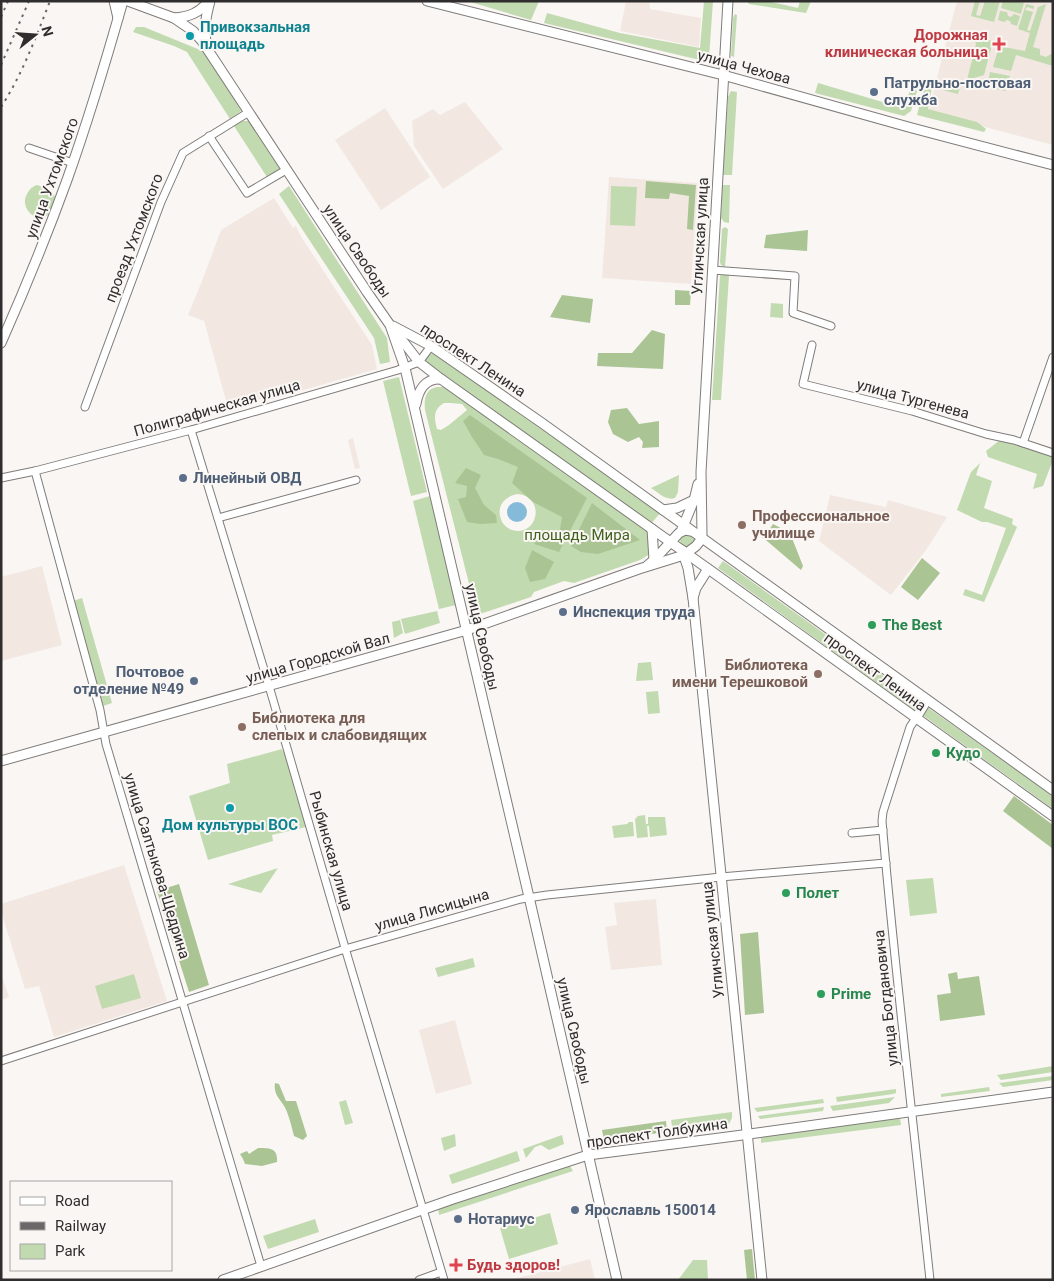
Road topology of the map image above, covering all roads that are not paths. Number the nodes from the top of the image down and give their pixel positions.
1 (114, 1) edge
2 (123, 1) edge
3 (128, 1) edge
4 (138, 1) edge
5 (210, 1) edge
6 (427, 1) edge
7 (728, 1) edge
8 (148, 9) junction
9 (118, 18) junction
10 (174, 18) junction
11 (207, 48) junction
12 (723, 75) junction
13 (248, 112) junction
14 (209, 136) junction
15 (29, 148) dead end
16 (73, 163) junction
17 (1053, 165) edge
18 (286, 170) junction
19 (712, 270) junction
20 (390, 325) junction
21 (831, 326) dead end
22 (1, 343) edge
23 (812, 345) dead end
24 (430, 346) junction
25 (1053, 357) edge
26 (419, 362) junction
27 (406, 368) junction
28 (441, 379) junction
29 (85, 407) dead end
30 (416, 414) junction
31 (191, 430) junction
32 (1024, 443) junction
33 (1053, 453) edge
34 (34, 471) junction
35 (701, 472) junction
36 (1, 478) edge
37 (356, 480) dead end
38 (694, 500) junction
39 (662, 510) junction
40 (218, 518) junction
41 (652, 529) junction
42 (685, 534) junction
43 (687, 552) junction
44 (658, 561) junction
45 (708, 569) junction
46 (693, 598) junction
47 (466, 630) junction
48 (269, 686) junction
49 (927, 700) junction
50 (916, 718) junction
51 (104, 732) junction
52 (1, 761) edge
53 (1053, 790) edge
54 (1053, 816) edge
55 (883, 830) junction
56 (852, 833) dead end
57 (886, 863) junction
58 (721, 877) junction
59 (529, 897) junction
60 (345, 950) junction
61 (183, 1002) junction
62 (1, 1060) edge
63 (1053, 1092) edge
64 (912, 1112) junction
65 (747, 1134) junction
66 (588, 1155) junction
67 (422, 1209) junction
68 (261, 1266) junction
69 (441, 1272) junction
70 (223, 1280) edge
71 (419, 1280) edge
72 (444, 1280) edge
73 (616, 1280) edge
74 (762, 1280) edge
75 (930, 1280) edge

1 - 9 main road
2 - 9 main road
3 - 8 main road
4 - 8 main road
5 - 10 main road
5 - 11 main road
6 - 12 main road, улица Чехова
7 - 12 main road, Угличская улица
8 - 9 main road
8 - 10 main road
9 - 16 main road, улица Ухтомского
10 - 11 main road
11 - 13 main road, улица Свободы
12 - 17 main road, улица Чехова
12 - 19 main road, Угличская улица
13 - 14 street, проезд Ухтомского
13 - 18 main road, улица Свободы
14 - 18 street
14 - 29 street, проезд Ухтомского
15 - 16 street
16 - 22 main road, улица Ухтомского
18 - 20 main road, улица Свободы
19 - 21 street
19 - 35 main road, Угличская улица
20 - 24 main road, проспект Ленина
20 - 26 main road, проспект Ленина
20 - 27 main road, улица Свободы
23 - 32 street, улица Тургенева
24 - 26 street
24 - 39 main road, проспект Ленина
25 - 32 street
26 - 27 street, Полиграфическая улица
26 - 28 main road, проспект Ленина
27 - 30 main road, улица Свободы
27 - 31 street, Полиграфическая улица
28 - 30 main road
28 - 41 main road, проспект Ленина
30 - 47 main road, улица Свободы
31 - 34 street, Полиграфическая улица
31 - 40 street, Рыбинская улица
32 - 33 street, улица Тургенева
34 - 36 street, Полиграфическая улица
34 - 51 street, улица Салтыкова-Щедрина
35 - 38 main road, Угличская улица
35 - 42 main road, Угличская улица
37 - 40 street
38 - 39 main road
38 - 42 main road, Угличская улица
39 - 42 main road, проспект Ленина
40 - 48 street, Рыбинская улица
41 - 42 main road, проспект Ленина
41 - 44 main road
42 - 43 main road, Угличская улица
42 - 43 main road
42 - 44 main road, улица Городской Вал
42 - 49 main road, проспект Ленина
43 - 44 main road, улица Городской Вал
43 - 45 main road, проспект Ленина
43 - 46 main road, Угличская улица
44 - 47 main road, улица Городской Вал
45 - 46 main road
45 - 50 main road, проспект Ленина
46 - 58 main road, Угличская улица
47 - 48 main road, улица Городской Вал
47 - 59 main road, улица Свободы
48 - 51 main road, улица Городской Вал
48 - 60 street, Рыбинская улица
49 - 50 main road
49 - 53 main road, проспект Ленина
50 - 54 main road, проспект Ленина
50 - 55 street, улица Богдановича
51 - 52 main road, улица Городской Вал
51 - 61 street, улица Салтыкова-Щедрина
55 - 56 street
55 - 57 street, улица Богдановича
57 - 58 street, улица Лисицына
57 - 64 street, улица Богдановича
58 - 59 street, улица Лисицына
58 - 65 main road, Угличская улица
59 - 60 street, улица Лисицына
59 - 66 main road, улица Свободы
60 - 61 street, улица Лисицына
60 - 67 street, Рыбинская улица
61 - 62 street, улица Лисицына
61 - 68 street, улица Салтыкова-Щедрина
63 - 64 main road, проспект Толбухина
64 - 65 main road, проспект Толбухина
64 - 75 street, улица Богдановича
65 - 66 main road, проспект Толбухина
65 - 74 main road, Угличская улица
66 - 67 main road, проспект Толбухина
66 - 73 main road, улица Свободы
67 - 68 main road, проспект Толбухина
67 - 69 street, Рыбинская улица
68 - 70 main road, проспект Толбухина
69 - 71 street
69 - 72 street, Рыбинская улица

